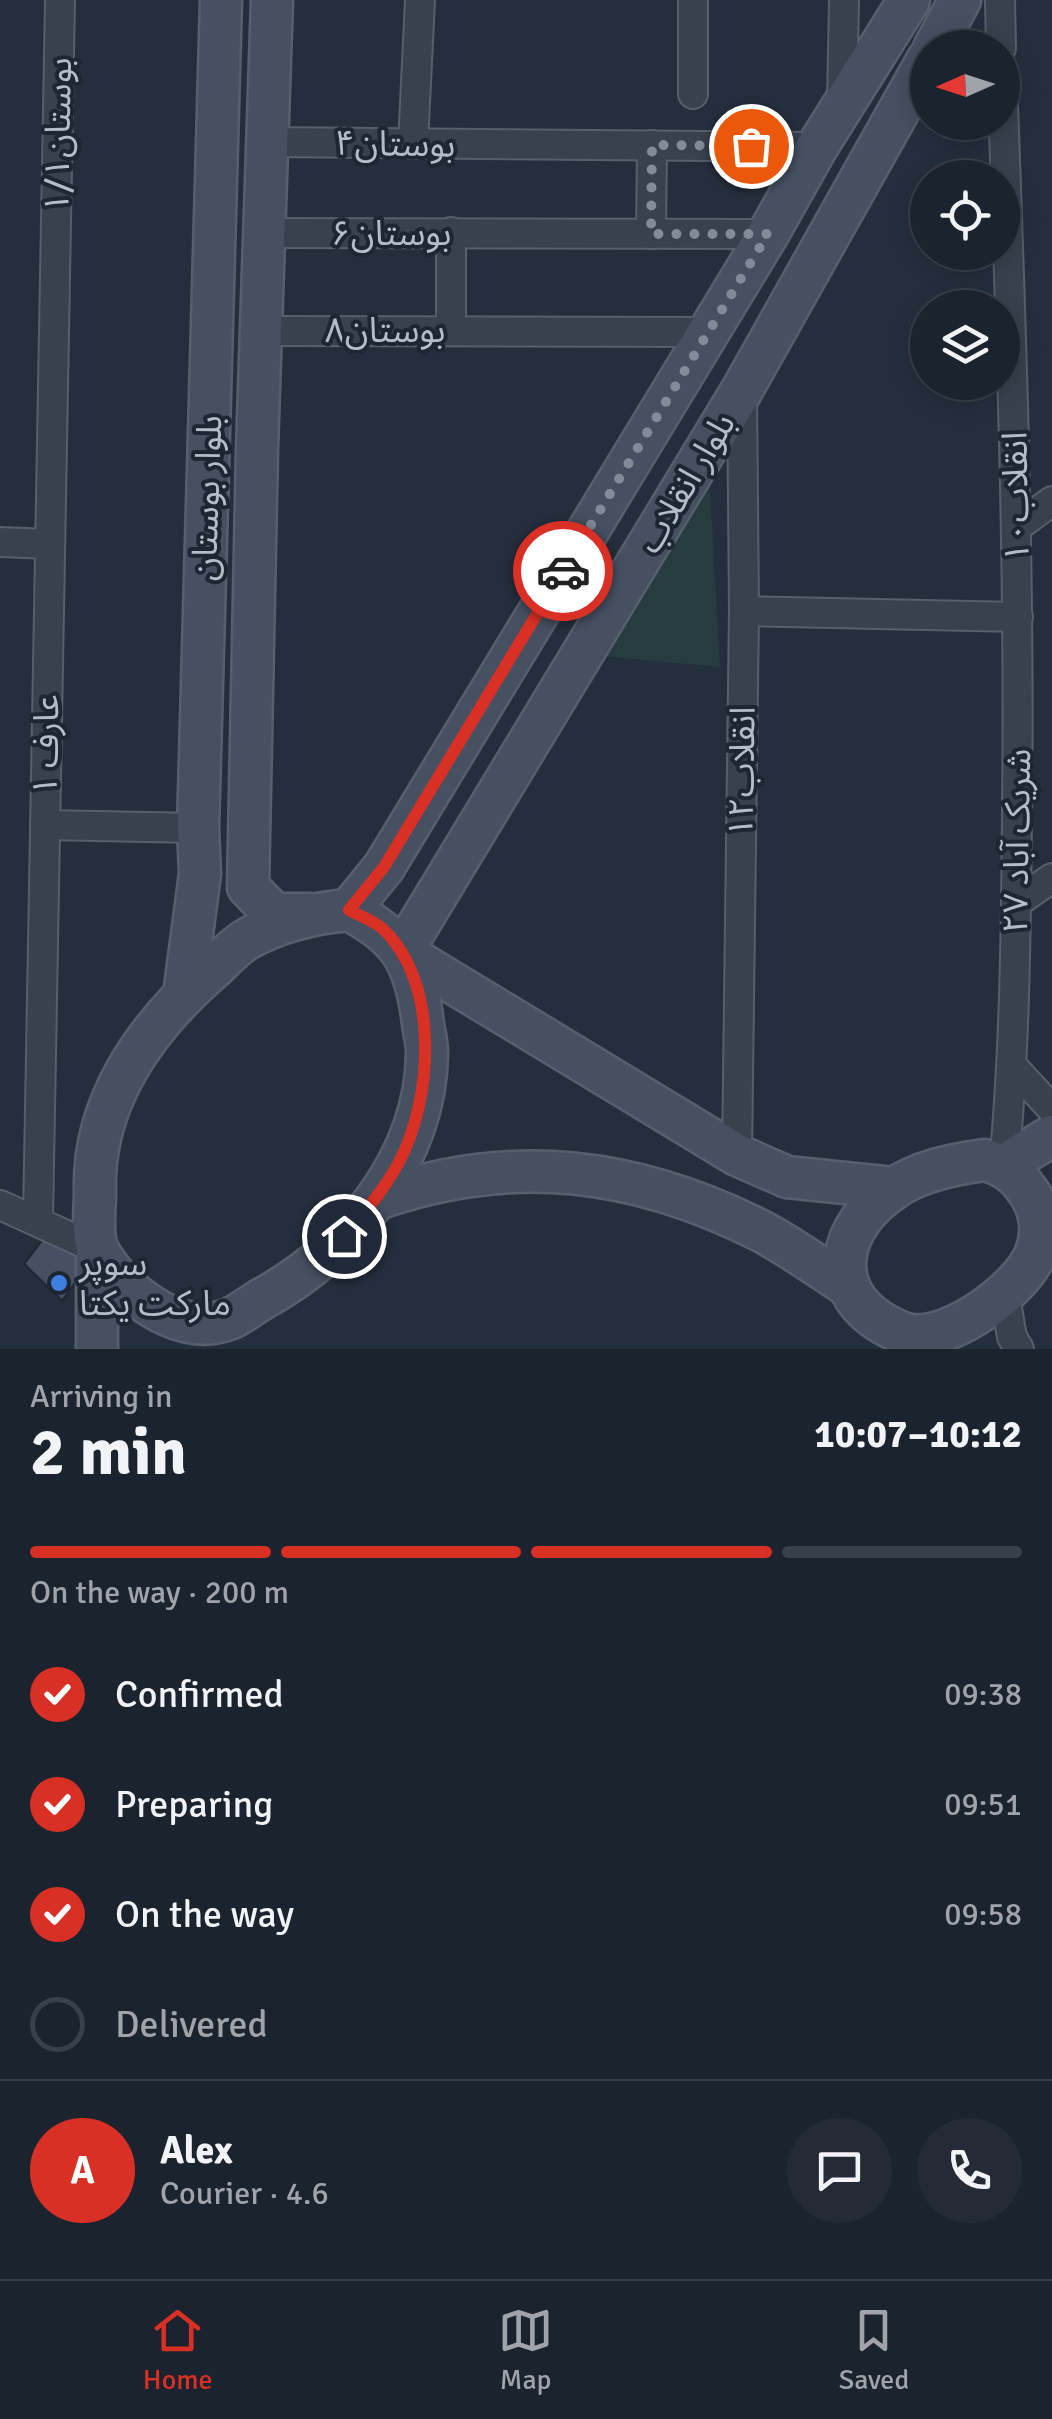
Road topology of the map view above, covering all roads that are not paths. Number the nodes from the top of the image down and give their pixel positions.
1 (60, 0) edge
2 (221, 0) edge
3 (272, 0) edge
4 (420, 0) edge
5 (693, 0) edge
6 (844, 0) edge
7 (909, 0) edge
8 (960, 0) edge
9 (1000, 0) edge
10 (944, 30) edge
11 (1001, 30) edge
12 (910, 91) edge
13 (693, 94) dead end
14 (842, 111) junction
15 (1004, 140) edge
16 (268, 142) junction
17 (413, 144) junction
18 (652, 145) junction
19 (817, 147) junction
20 (266, 232) junction
21 (451, 232) junction
22 (651, 234) junction
23 (768, 234) junction
24 (55, 270) joint
25 (451, 330) junction
26 (262, 331) junction
27 (708, 332) junction
28 (742, 390) junction
29 (208, 472) junction
30 (257, 474) junction
31 (1052, 502) edge
32 (1018, 526) junction
33 (0, 542) edge
34 (49, 544) junction
35 (744, 611) junction
36 (1018, 617) junction
37 (45, 825) junction
38 (198, 828) junction
39 (1052, 878) edge
40 (1016, 903) junction
41 (330, 912) junction
42 (402, 952) junction
43 (184, 995) junction
44 (1012, 1066) junction
45 (1052, 1109) edge
46 (1052, 1136) edge
47 (737, 1154) junction
48 (1004, 1165) junction
49 (893, 1188) junction
50 (377, 1199) junction
51 (0, 1205) edge
52 (38, 1220) junction
53 (1045, 1233) edge
54 (97, 1250) junction
55 (845, 1284) junction
56 (1004, 1291) junction
57 (222, 1322) junction
58 (923, 1345) edge
59 (96, 1349) edge
60 (188, 1349) edge
61 (1019, 1349) edge

1 - 24 street, بوستان۱/۱
2 - 29 street, بلوار بوستان
3 - 16 street, بلوار بوستان
4 - 17 street
5 - 13 street
6 - 14 street
7 - 14 street, بلوار انقلاب
8 - 10 street
9 - 11 street
12 - 28 street, بلوار انقلاب
14 - 19 street, بلوار انقلاب
15 - 32 street, انقلاب۱۰
16 - 17 street, بوستان۴
16 - 20 street, بلوار بوستان
17 - 18 street, بوستان۴
18 - 19 street, بوستان۴
18 - 22 street
19 - 23 street, بلوار انقلاب
20 - 21 street, بوستان۶
20 - 26 street, بلوار بوستان
21 - 22 street, بوستان۶
21 - 25 street
22 - 23 street, بوستان۶
23 - 27 street, بلوار انقلاب
24 - 34 street, عارف ۱
25 - 26 street, بوستان۸
25 - 27 street, بوستان۸
26 - 30 street, بلوار بوستان
27 - 41 street, بلوار انقلاب
28 - 35 street, انقلاب۱۲
28 - 42 street, بلوار انقلاب
29 - 30 street
29 - 38 street, بلوار بوستان
30 - 41 street, بلوار بوستان
31 - 32 street
32 - 36 street, انقلاب۱۰
33 - 34 street
34 - 37 street, عارف ۱
35 - 36 street
35 - 47 street, انقلاب۱۲
36 - 40 street, شریک آباد ۲۷
37 - 38 street
37 - 52 street, عارف ۱
38 - 43 street, بلوار بوستان
39 - 40 street
40 - 44 street, شریک آباد ۲۷
41 - 42 street
41 - 43 street
42 - 47 street
42 - 50 street
43 - 54 street
44 - 45 street
44 - 48 street, شریک آباد ۲۷
46 - 48 street
47 - 49 street
48 - 49 street
48 - 53 street
49 - 55 street
50 - 55 street
50 - 57 street
51 - 52 street
52 - 54 street
53 - 56 street
54 - 57 street
54 - 59 street
55 - 58 street
56 - 58 street
56 - 61 street
57 - 60 street

